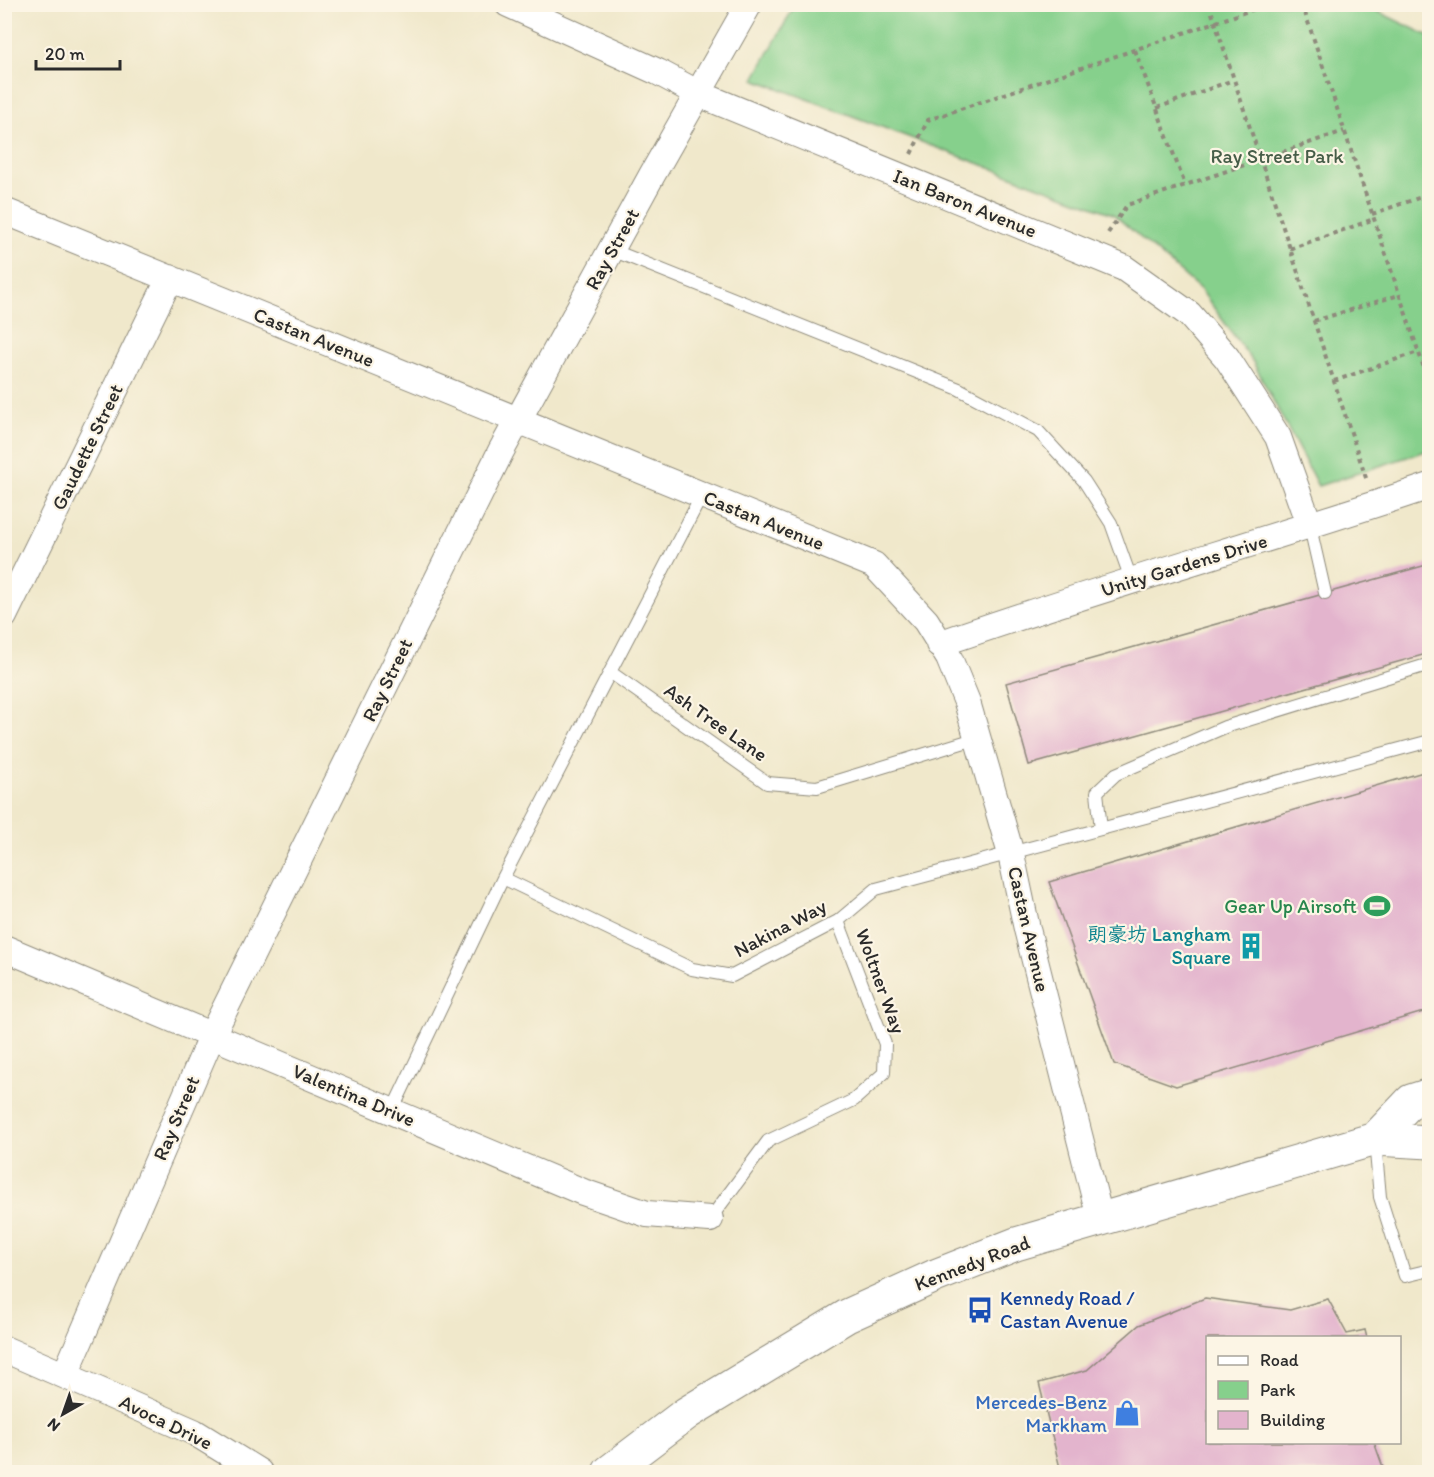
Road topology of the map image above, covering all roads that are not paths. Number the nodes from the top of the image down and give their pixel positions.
1 (749, 4) edge
2 (520, 7) edge
3 (699, 94) junction
4 (4, 211) edge
5 (612, 250) junction
6 (170, 278) junction
7 (516, 419) junction
8 (1430, 486) edge
9 (702, 495) junction
10 (1310, 527) junction
11 (1132, 582) junction
12 (1325, 593) dead end
13 (4, 616) edge
14 (939, 644) junction
15 (1430, 664) edge
16 (610, 672) junction
17 (978, 738) junction
18 (1430, 741) edge
19 (1101, 829) junction
20 (1011, 854) junction
21 (502, 878) junction
22 (838, 921) junction
23 (4, 948) edge
24 (212, 1035) junction
25 (1430, 1095) edge
26 (392, 1111) junction
27 (1375, 1139) junction
28 (1430, 1142) edge
29 (1100, 1218) junction
30 (710, 1219) joint
31 (1430, 1270) edge
32 (4, 1349) edge
33 (65, 1375) junction
34 (259, 1473) edge
35 (609, 1473) edge

1 - 3 street, Ray Street
2 - 3 street, Ian Baron Avenue
3 - 5 street, Ray Street
3 - 10 street, Ian Baron Avenue
4 - 6 street, Castan Avenue
5 - 7 street, Ray Street
5 - 11 lane
6 - 7 street, Castan Avenue
6 - 13 street, Gaudette Street
7 - 9 street, Castan Avenue
7 - 24 street, Ray Street
8 - 10 street, Unity Gardens Drive
9 - 14 street, Castan Avenue
9 - 16 lane
10 - 11 street, Unity Gardens Drive
10 - 12 lane
11 - 14 street, Unity Gardens Drive
14 - 17 street, Castan Avenue
15 - 19 lane
16 - 17 lane, Ash Tree Lane
16 - 21 lane
17 - 20 street, Castan Avenue
18 - 19 lane, Nakina Way
19 - 20 lane, Nakina Way
20 - 22 lane, Nakina Way
20 - 29 street, Castan Avenue
21 - 22 lane, Nakina Way
21 - 26 lane
22 - 30 lane, Woltner Way
23 - 24 street, Valentina Drive
24 - 26 street, Valentina Drive
24 - 33 street, Ray Street
25 - 27 main road
26 - 30 street, Valentina Drive
27 - 28 main road, Kennedy Road
27 - 29 main road, Kennedy Road
27 - 31 lane
29 - 35 main road, Kennedy Road
32 - 33 street, Avoca Drive
33 - 34 street, Avoca Drive

